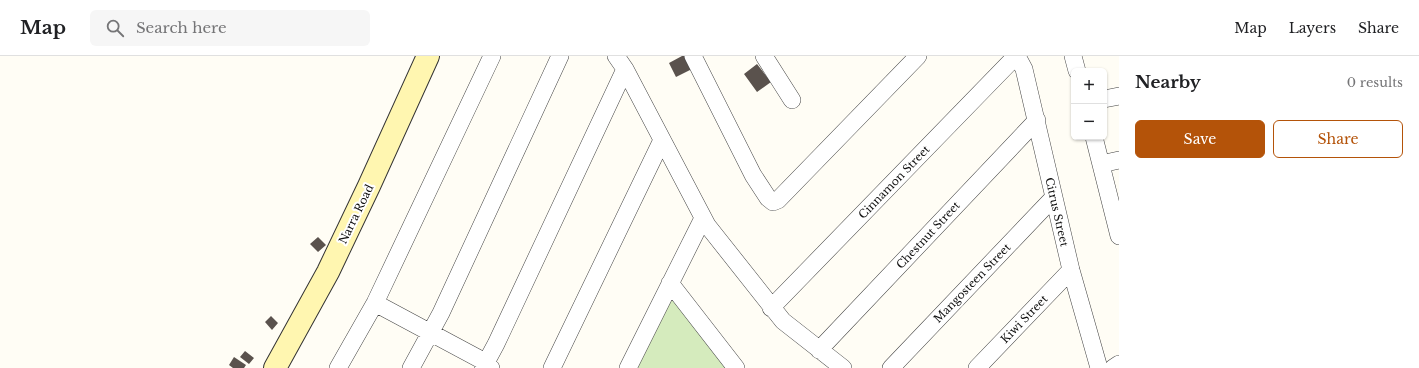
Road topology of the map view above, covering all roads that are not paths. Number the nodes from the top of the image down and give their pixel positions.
1 (428, 56) edge
2 (492, 56) edge
3 (560, 56) edge
4 (693, 56) edge
5 (764, 56) edge
6 (918, 56) edge
7 (1016, 56) edge
8 (1073, 56) edge
9 (620, 63) edge
10 (1076, 68) edge
11 (1119, 96) edge
12 (1107, 98) edge
13 (792, 100) dead end
14 (1036, 120) junction
15 (662, 140) junction
16 (1095, 140) edge
17 (1119, 160) edge
18 (1101, 164) junction
19 (1054, 197) junction
20 (703, 218) junction
21 (1118, 229) edge
22 (1071, 270) junction
23 (670, 283) junction
24 (375, 302) junction
25 (771, 308) junction
26 (431, 332) junction
27 (819, 350) junction
28 (1119, 364) edge
29 (487, 366) edge
30 (275, 368) edge
31 (338, 368) edge
32 (411, 368) edge
33 (552, 368) edge
34 (628, 368) edge
35 (736, 368) edge
36 (843, 368) edge
37 (891, 368) edge
38 (977, 368) edge
39 (1099, 368) edge
40 (1113, 368) edge

1 - 30 street, Narra Road
2 - 24 street
3 - 26 street
4 - 6 street
5 - 13 street
7 - 14 street, Citrus Street
7 - 25 street, Cinnamon Street
8 - 10 street
9 - 15 street
9 - 29 street
11 - 12 street
14 - 19 street, Citrus Street
14 - 27 street, Chestnut Street
15 - 20 street
15 - 33 street
16 - 18 street
17 - 18 street
18 - 21 street
19 - 22 street, Citrus Street
19 - 37 street, Mangosteen Street
20 - 23 street
20 - 25 street
22 - 38 street, Kiwi Street
22 - 39 street, Citrus Street
23 - 34 street
23 - 35 street
24 - 26 street
24 - 31 street
25 - 27 street
26 - 29 street
26 - 32 street
27 - 36 street
28 - 40 street

